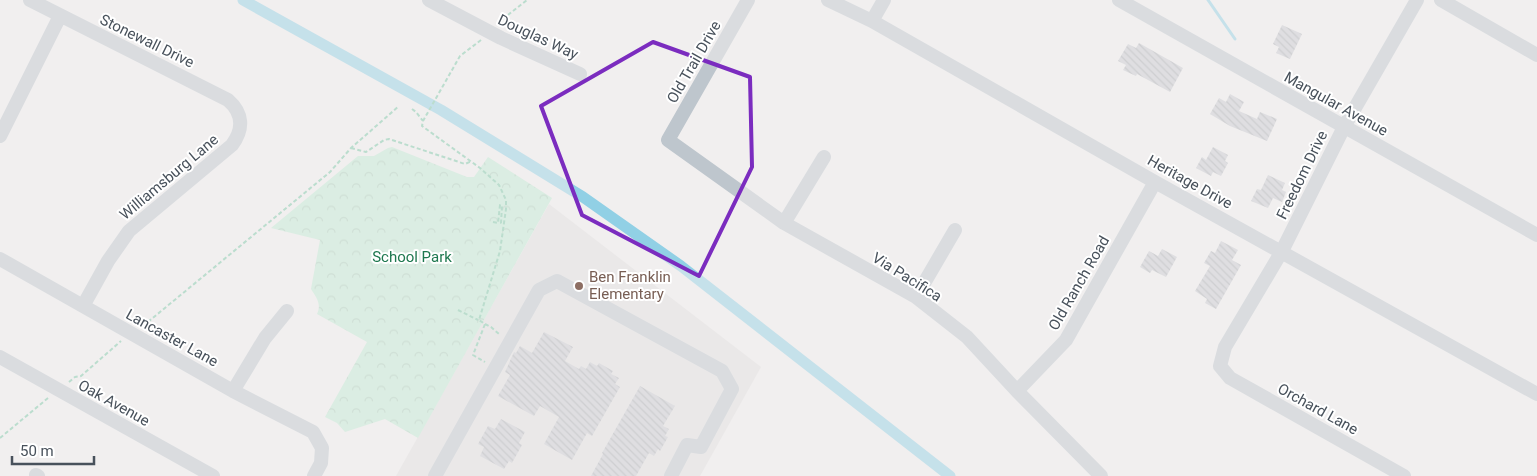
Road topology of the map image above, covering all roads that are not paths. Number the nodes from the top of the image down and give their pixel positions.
1 (30, 0) edge
2 (748, 0) edge
3 (828, 0) edge
4 (884, 0) edge
5 (1119, 0) edge
6 (1417, 0) edge
7 (1441, 0) edge
8 (432, 1) edge
9 (60, 16) junction
10 (872, 21) junction
11 (1537, 55) edge
12 (580, 74) dead end
13 (241, 121) joint
14 (1344, 127) junction
15 (0, 136) edge
16 (668, 140) joint
17 (824, 157) dead end
18 (1155, 182) junction
19 (784, 223) junction
20 (955, 230) dead end
21 (1537, 235) edge
22 (1282, 251) junction
23 (0, 259) edge
24 (916, 297) junction
25 (83, 306) junction
26 (287, 310) dead end
27 (0, 358) edge
28 (1220, 366) joint
29 (233, 391) junction
30 (1017, 391) junction
31 (1537, 394) edge
32 (213, 476) edge
33 (314, 476) edge
34 (435, 476) edge
35 (671, 476) edge
36 (1101, 476) edge
37 (1404, 476) edge

1 - 9 street, Stonewall Drive
2 - 16 street, Old Trail Drive
3 - 10 street, Heritage Drive
4 - 10 street
5 - 14 street, Mangular Avenue
6 - 14 street, Freedom Drive
7 - 11 street
8 - 12 street, Douglas Way
9 - 13 street, Stonewall Drive
9 - 15 street
10 - 18 street, Heritage Drive
13 - 25 street, Williamsburg Lane
14 - 21 street, Mangular Avenue
14 - 22 street, Freedom Drive
16 - 19 street, Via Pacifica
17 - 19 street
18 - 22 street, Heritage Drive
18 - 30 street, Old Ranch Road
19 - 24 street, Via Pacifica
20 - 24 street
22 - 28 street, Freedom Drive
22 - 31 street, Heritage Drive
23 - 25 street, Lancaster Lane
24 - 30 street, Via Pacifica
25 - 29 street, Lancaster Lane
26 - 29 street
27 - 32 street, Oak Avenue
28 - 37 street, Orchard Lane
29 - 33 street, Lancaster Lane
30 - 36 street, Via Pacifica
34 - 35 street

